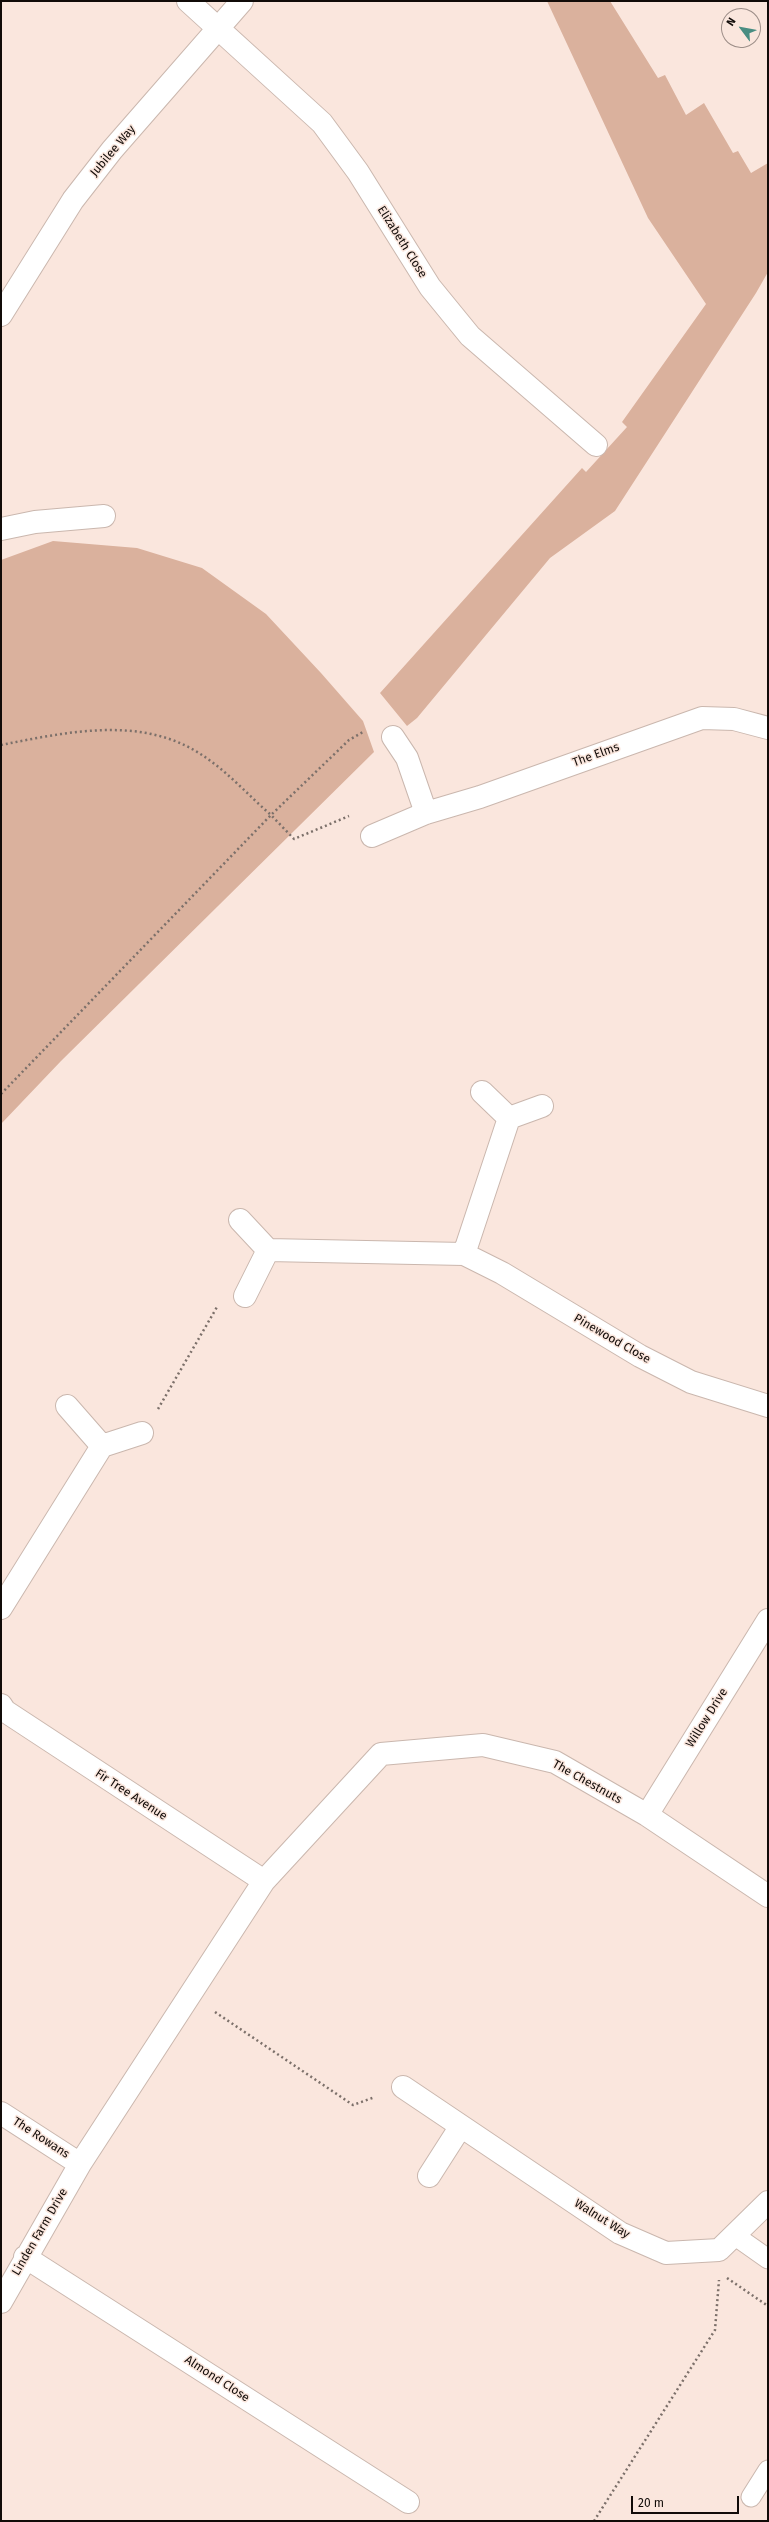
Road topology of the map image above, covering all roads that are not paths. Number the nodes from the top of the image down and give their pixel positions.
1 (188, 1) edge
2 (242, 1) edge
3 (219, 28) junction
4 (1, 315) edge
5 (596, 445) dead end
6 (104, 516) dead end
7 (1, 529) edge
8 (768, 728) edge
9 (393, 737) dead end
10 (426, 813) junction
11 (372, 836) road end
12 (482, 1092) dead end
13 (542, 1106) dead end
14 (509, 1118) junction
15 (240, 1220) dead end
16 (268, 1250) junction
17 (464, 1254) junction
18 (245, 1296) road end
19 (67, 1406) dead end
20 (768, 1406) edge
21 (142, 1433) road end
22 (102, 1446) junction
23 (1, 1608) edge
24 (768, 1620) edge
25 (1, 1705) edge
26 (381, 1754) joint
27 (647, 1815) junction
28 (264, 1881) junction
29 (768, 1896) edge
30 (403, 2087) road end
31 (1, 2113) edge
32 (461, 2126) junction
33 (80, 2164) junction
34 (429, 2176) dead end
35 (768, 2202) edge
36 (726, 2242) junction
37 (25, 2257) junction
38 (768, 2259) edge
39 (1, 2302) edge
40 (768, 2470) edge
41 (751, 2497) dead end
42 (408, 2502) dead end

1 - 3 street, Elizabeth Close
2 - 3 street, Jubilee Way
3 - 4 street, Jubilee Way
3 - 5 street, Elizabeth Close
6 - 7 street
8 - 10 street, The Elms
9 - 10 street
10 - 11 street, The Elms
12 - 14 street
13 - 14 street
14 - 17 street
15 - 16 street
16 - 17 street, Pinewood Close
16 - 18 street
17 - 20 street, Pinewood Close
19 - 22 street
21 - 22 street
22 - 23 street
24 - 27 street, Willow Drive
25 - 28 street, Fir Tree Avenue
26 - 27 street, The Chestnuts
26 - 28 street, Linden Farm Drive
27 - 29 street, The Chestnuts
28 - 33 street, Linden Farm Drive
30 - 32 street, Walnut Way
31 - 33 street, The Rowans
32 - 34 street
32 - 36 street, Walnut Way
33 - 37 street, Linden Farm Drive
35 - 36 street
36 - 38 lane
37 - 39 street, Linden Farm Drive
37 - 42 street, Almond Close
40 - 41 lane

